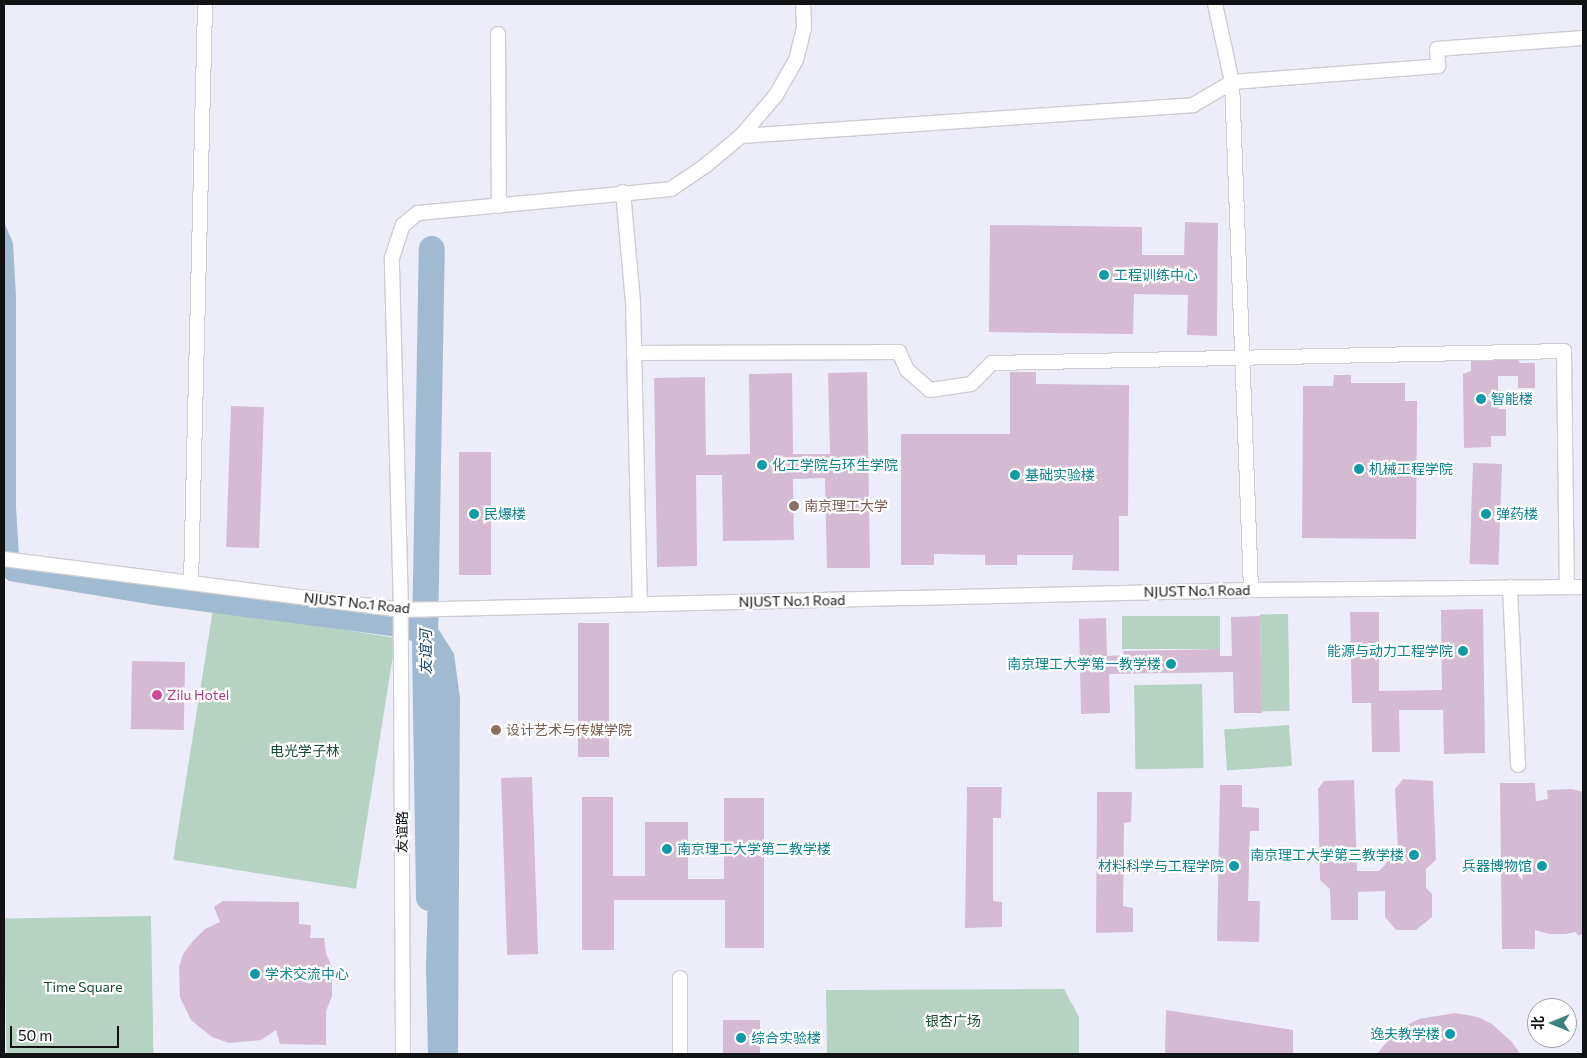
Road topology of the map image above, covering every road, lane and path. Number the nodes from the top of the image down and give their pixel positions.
1 (205, 4) edge
2 (802, 4) edge
3 (1216, 4) edge
4 (498, 34) dead end
5 (1583, 38) edge
6 (1232, 82) junction
7 (741, 136) junction
8 (623, 192) junction
9 (499, 206) junction
10 (634, 353) junction
11 (1242, 358) junction
12 (4, 560) edge
13 (191, 583) junction
14 (1583, 586) edge
15 (1510, 587) junction
16 (1567, 587) junction
17 (1251, 590) junction
18 (640, 604) junction
19 (402, 610) junction
20 (1518, 765) dead end
21 (680, 978) dead end
22 (403, 1054) edge
23 (680, 1054) edge

1 - 13 street
2 - 7 street, 友谊路
3 - 6 street
4 - 9 street
5 - 6 street
6 - 7 street
6 - 11 street
7 - 8 street, 友谊路
8 - 9 street, 友谊路
8 - 10 street
9 - 19 street, 友谊路
10 - 11 street
10 - 18 street
11 - 16 street
11 - 17 street
12 - 13 street, NJUST No.1 Road
13 - 19 street, NJUST No.1 Road
14 - 16 street, NJUST No.1 Road
15 - 16 street, NJUST No.1 Road
15 - 17 street, NJUST No.1 Road
15 - 20 street
17 - 18 street, NJUST No.1 Road
18 - 19 street, NJUST No.1 Road
19 - 22 street, 友谊路
21 - 23 street

